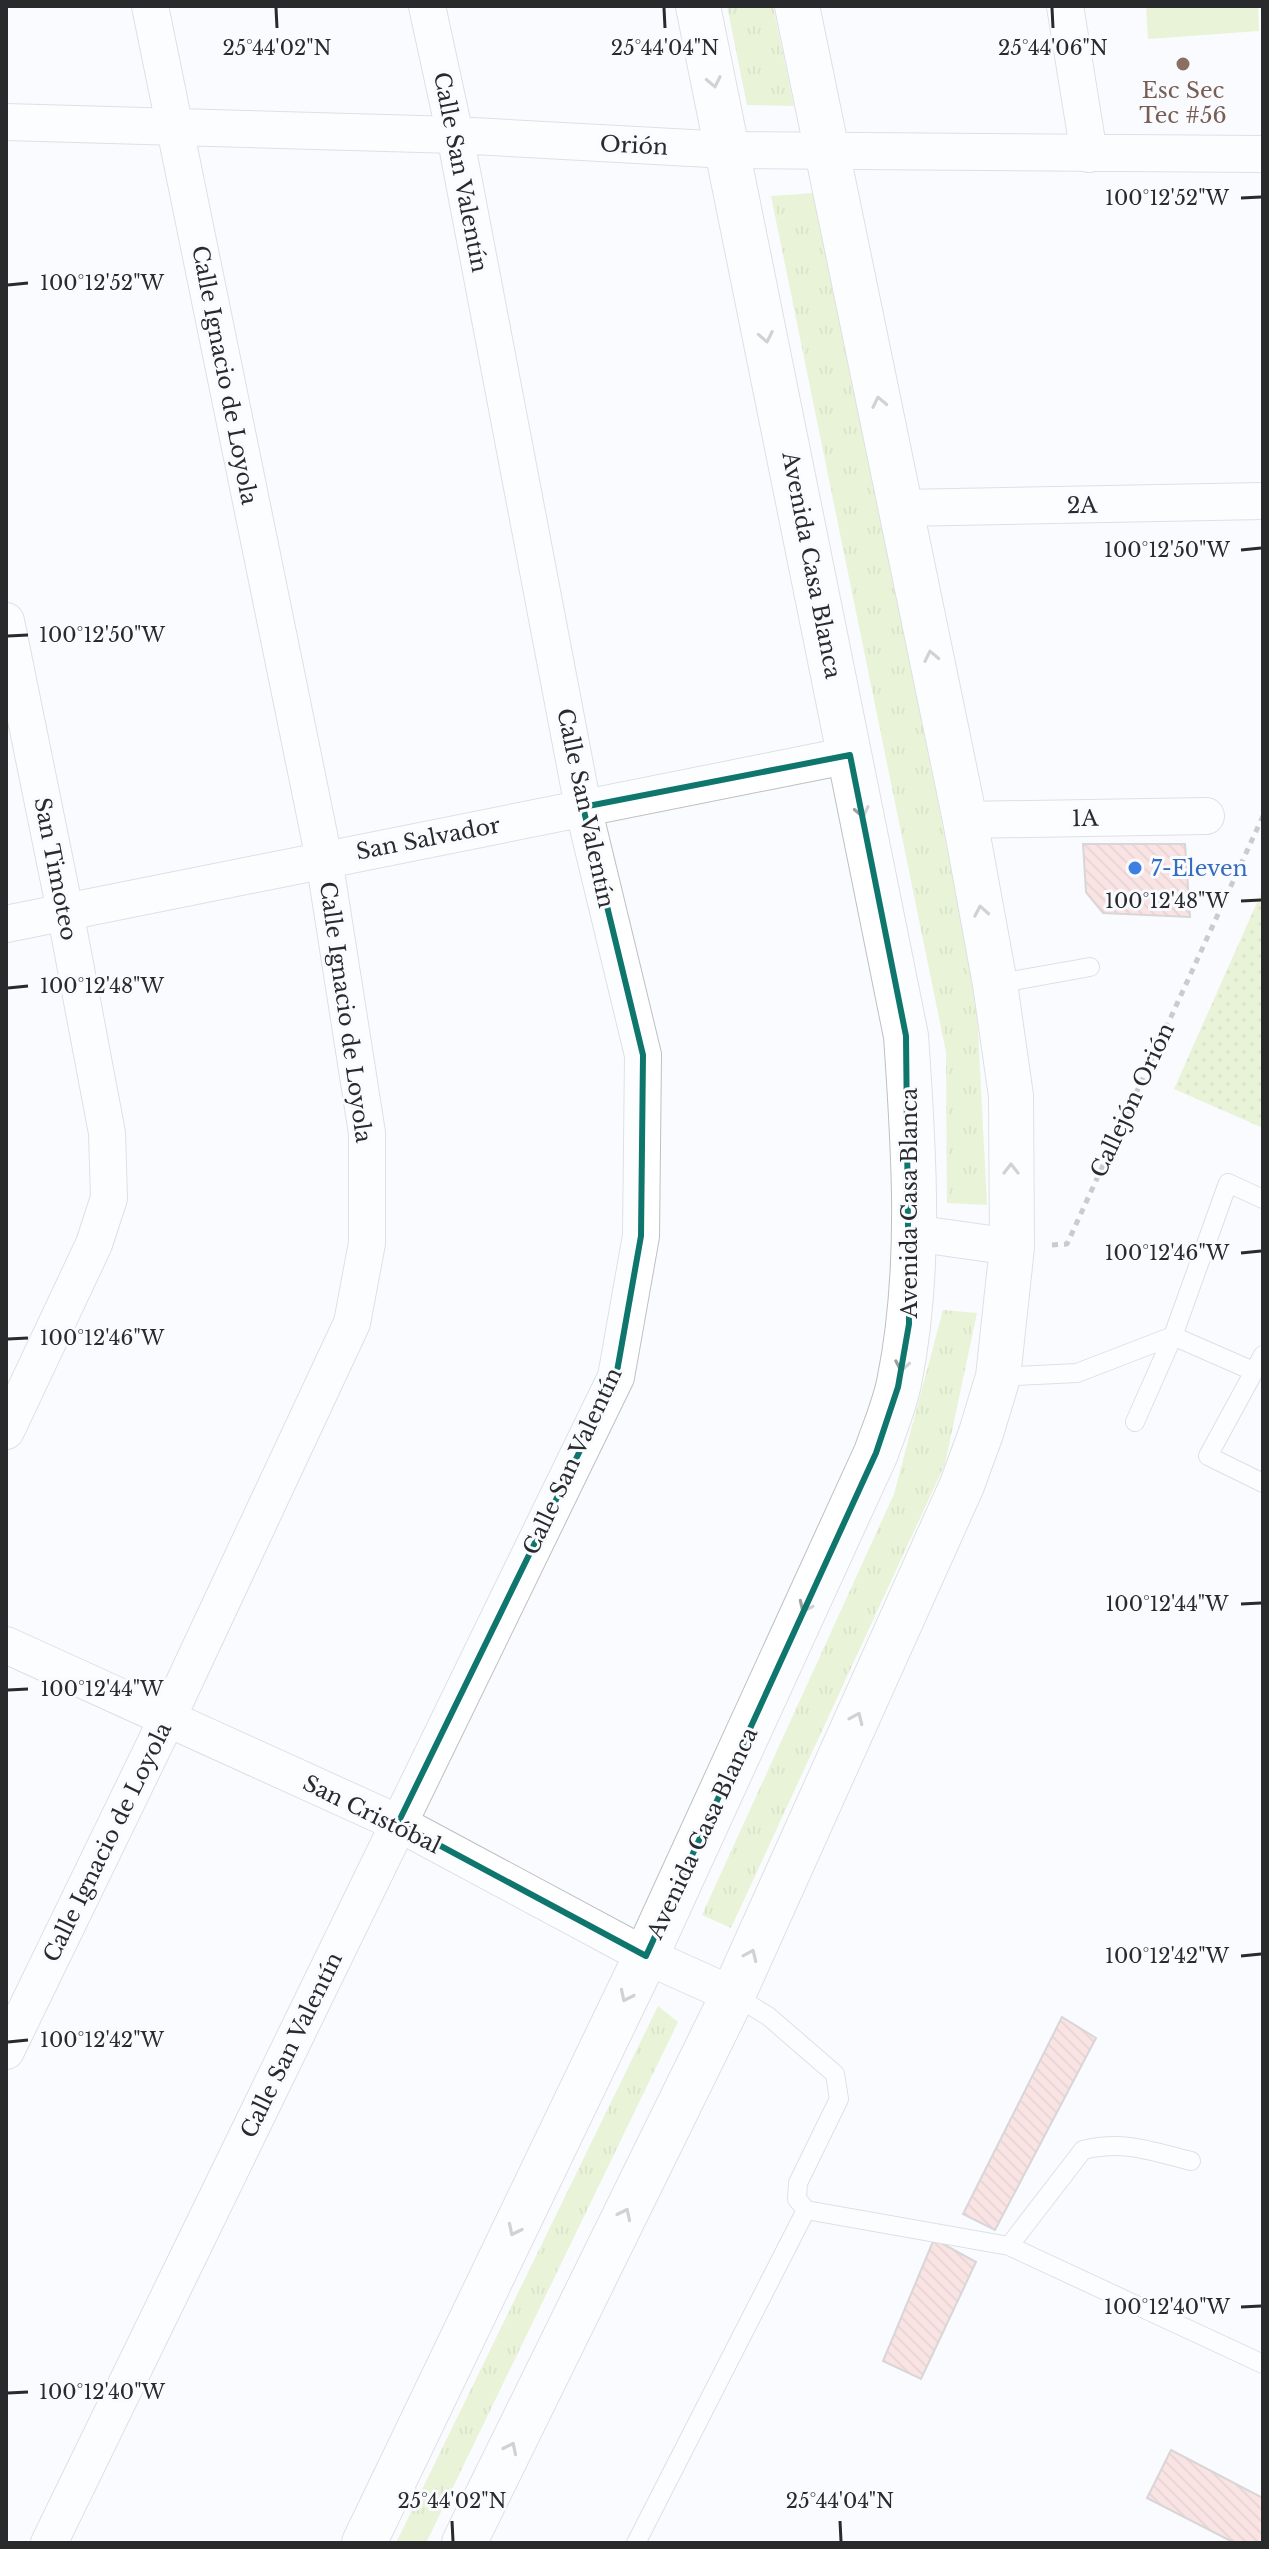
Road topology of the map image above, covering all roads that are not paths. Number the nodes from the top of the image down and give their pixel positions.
1 (150, 6) edge
2 (427, 6) edge
3 (698, 6) edge
4 (797, 6) edge
5 (1065, 6) edge
6 (6, 122) edge
7 (175, 127) junction
8 (455, 135) junction
9 (728, 150) junction
10 (827, 151) junction
11 (1089, 154) junction
12 (1263, 154) edge
13 (1263, 501) edge
14 (901, 508) junction
15 (6, 621) edge
16 (850, 755) junction
17 (583, 807) junction
18 (1206, 816) dead end
19 (965, 820) junction
20 (324, 859) junction
21 (65, 911) junction
22 (6, 924) edge
23 (1090, 967) dead end
24 (995, 984) junction
25 (1263, 1199) edge
26 (913, 1233) junction
27 (1012, 1247) junction
28 (1173, 1336) junction
29 (1258, 1363) edge
30 (998, 1377) junction
31 (1135, 1422) dead end
32 (6, 1431) edge
33 (1263, 1483) edge
34 (6, 1645) edge
35 (167, 1719) junction
36 (398, 1823) junction
37 (646, 1956) junction
38 (733, 1995) junction
39 (6, 2051) edge
40 (1191, 2161) dead end
41 (806, 2210) junction
42 (1009, 2246) junction
43 (1263, 2364) edge
44 (49, 2543) edge
45 (364, 2543) edge
46 (464, 2543) edge
47 (636, 2543) edge

1 - 7 street, Calle Ignacio de Loyola
2 - 8 street, Calle San Valentín
3 -> 9 street, Avenida Casa Blanca
4 - 10 street
5 - 11 street
6 - 7 street, Orión
7 - 8 street, Orión
7 - 20 street, Calle Ignacio de Loyola
8 - 9 street, Orión
8 - 17 street, Calle San Valentín
9 - 10 street, Orión
9 -> 16 street, Avenida Casa Blanca
10 - 11 street, Orión
14 -> 10 street
11 - 12 street, Orión
13 - 14 street, 2A
19 -> 14 street
15 - 21 street, San Timoteo
16 - 17 street, San Salvador
16 -> 26 street, Avenida Casa Blanca
17 - 20 street, San Salvador
17 - 36 street, Calle San Valentín
18 - 19 street, 1A
24 -> 19 street
20 - 21 street, San Salvador
20 - 35 street, Calle Ignacio de Loyola
21 - 22 street, San Salvador
21 - 32 street, San Timoteo
23 - 24 lane
27 -> 24 street
25 - 28 lane
26 - 27 street
26 -> 37 street, Avenida Casa Blanca
27 - 30 street
28 - 29 lane
28 - 30 lane
28 - 31 lane
29 - 33 lane
38 -> 30 street
34 - 35 street, San Cristóbal
35 - 36 street, San Cristóbal
35 - 39 street, Calle Ignacio de Loyola
36 - 37 street, San Cristóbal
36 - 44 street, Calle San Valentín
37 - 38 street, San Cristóbal
37 -> 45 street, Avenida Casa Blanca
38 - 41 lane
46 -> 38 street
40 - 42 lane
41 - 42 lane
41 - 47 lane
42 - 43 lane

